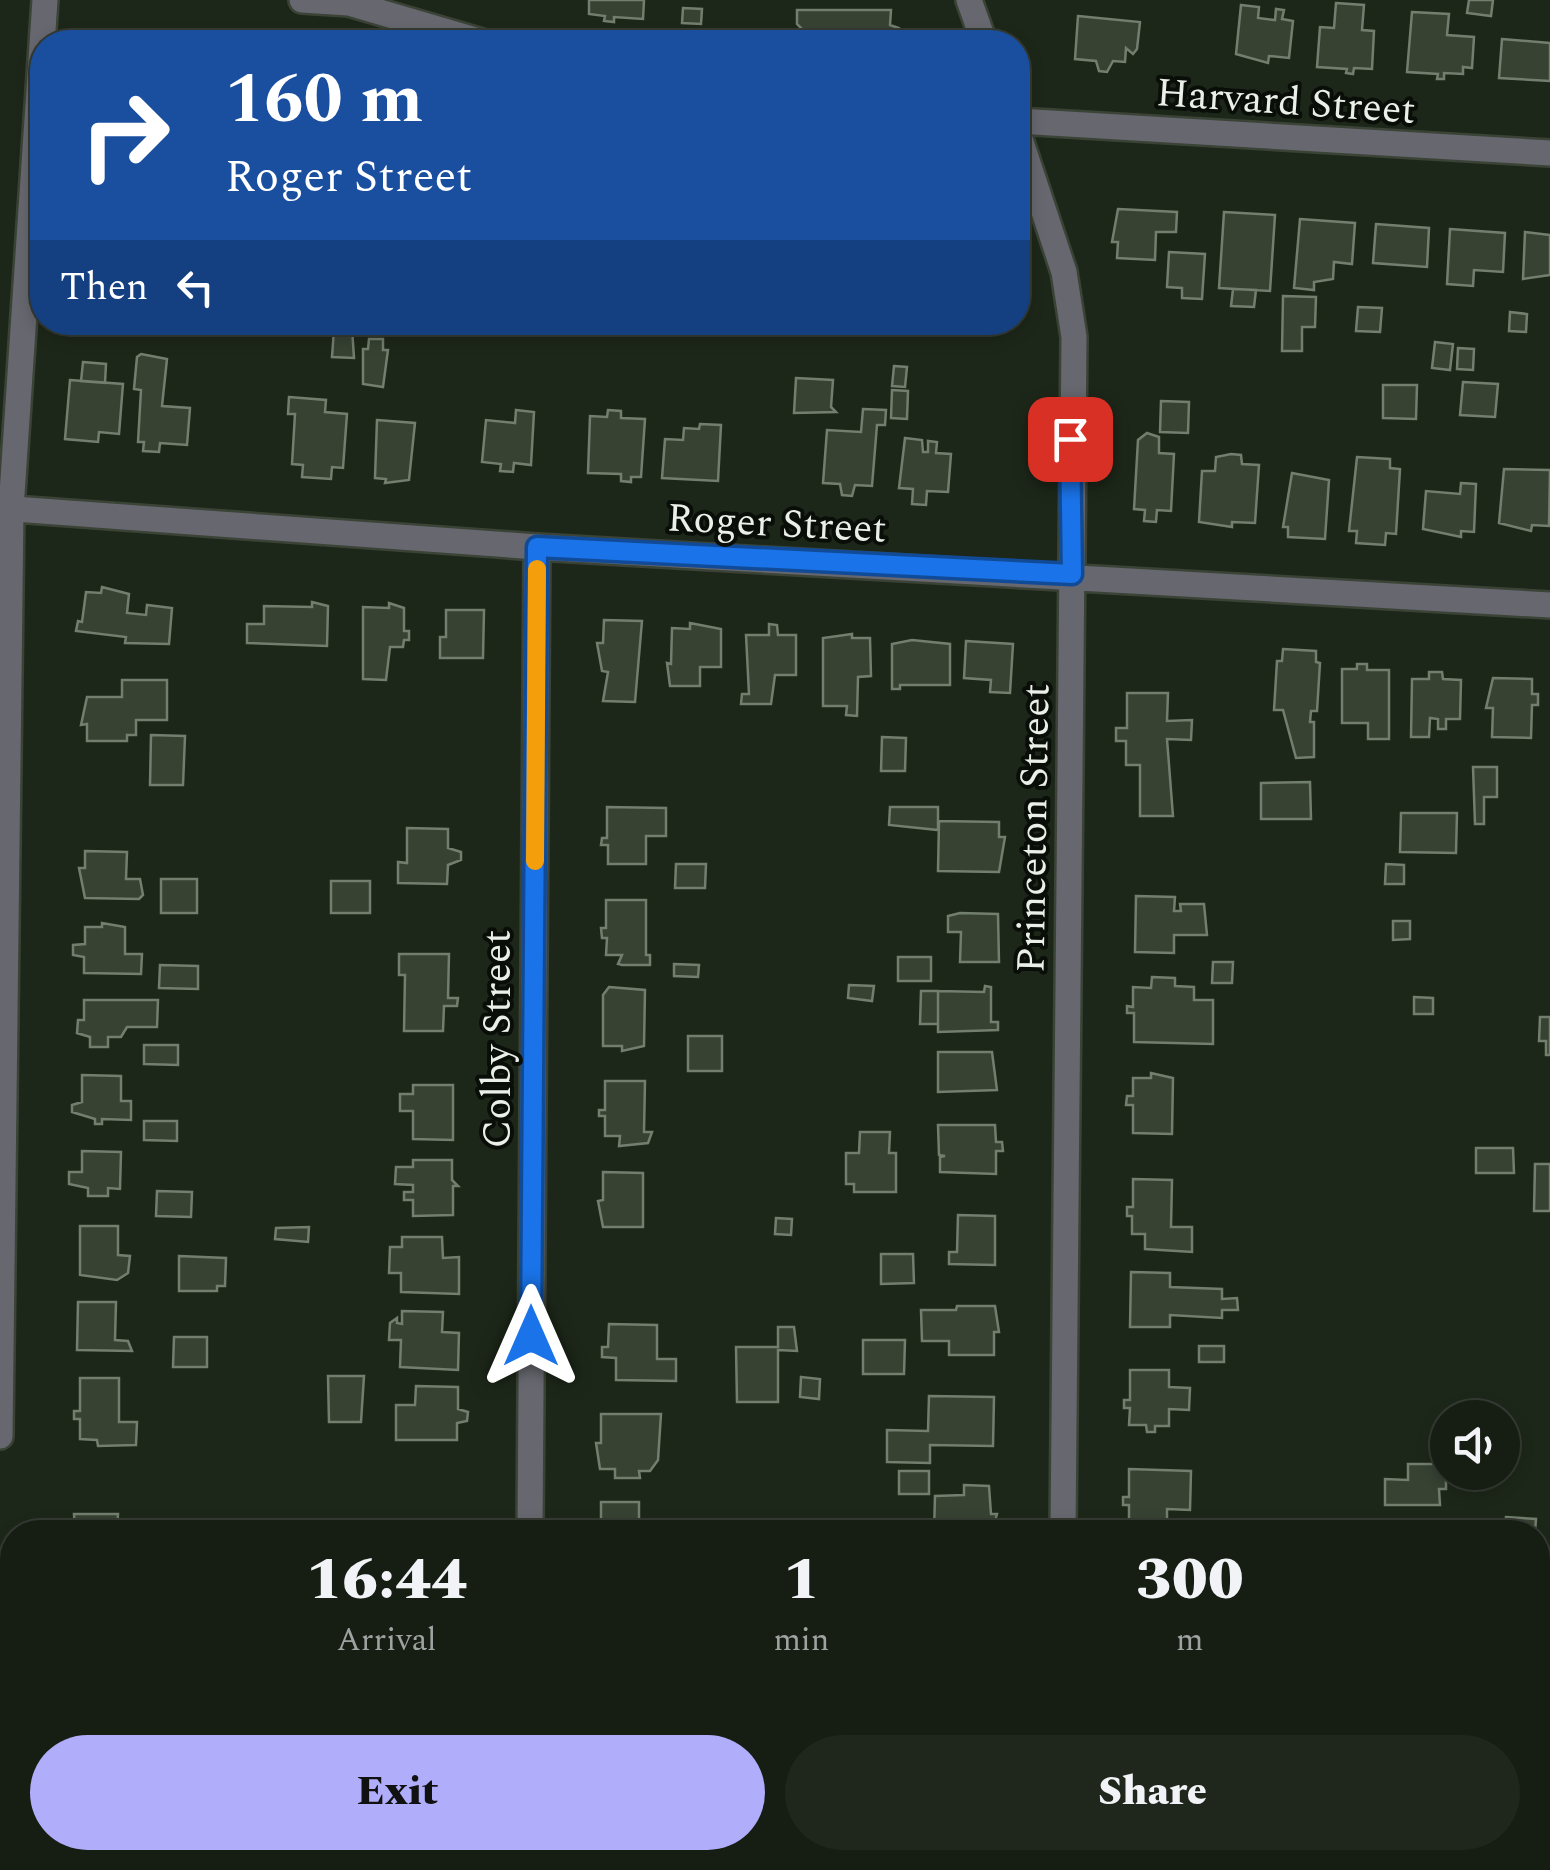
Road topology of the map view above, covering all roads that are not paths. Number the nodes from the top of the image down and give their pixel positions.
1 (46, 0) edge
2 (302, 0) edge
3 (968, 0) edge
4 (349, 2) edge
5 (44, 30) edge
6 (442, 30) edge
7 (979, 30) edge
8 (1030, 122) edge
9 (1550, 154) edge
10 (1030, 170) edge
11 (30, 203) edge
12 (6, 508) edge
13 (537, 547) junction
14 (1072, 574) junction
15 (1550, 606) edge
16 (0, 1436) edge
17 (530, 1520) edge
18 (1063, 1520) edge

1 - 5 street
2 - 4 street
3 - 7 street
4 - 6 street
8 - 9 street, Harvard Street
10 - 14 street, Princeton Street
11 - 12 street
12 - 13 street, Roger Street
12 - 16 street
13 - 14 street, Roger Street
13 - 17 street, Colby Street
14 - 15 street, Roger Street
14 - 18 street, Princeton Street

